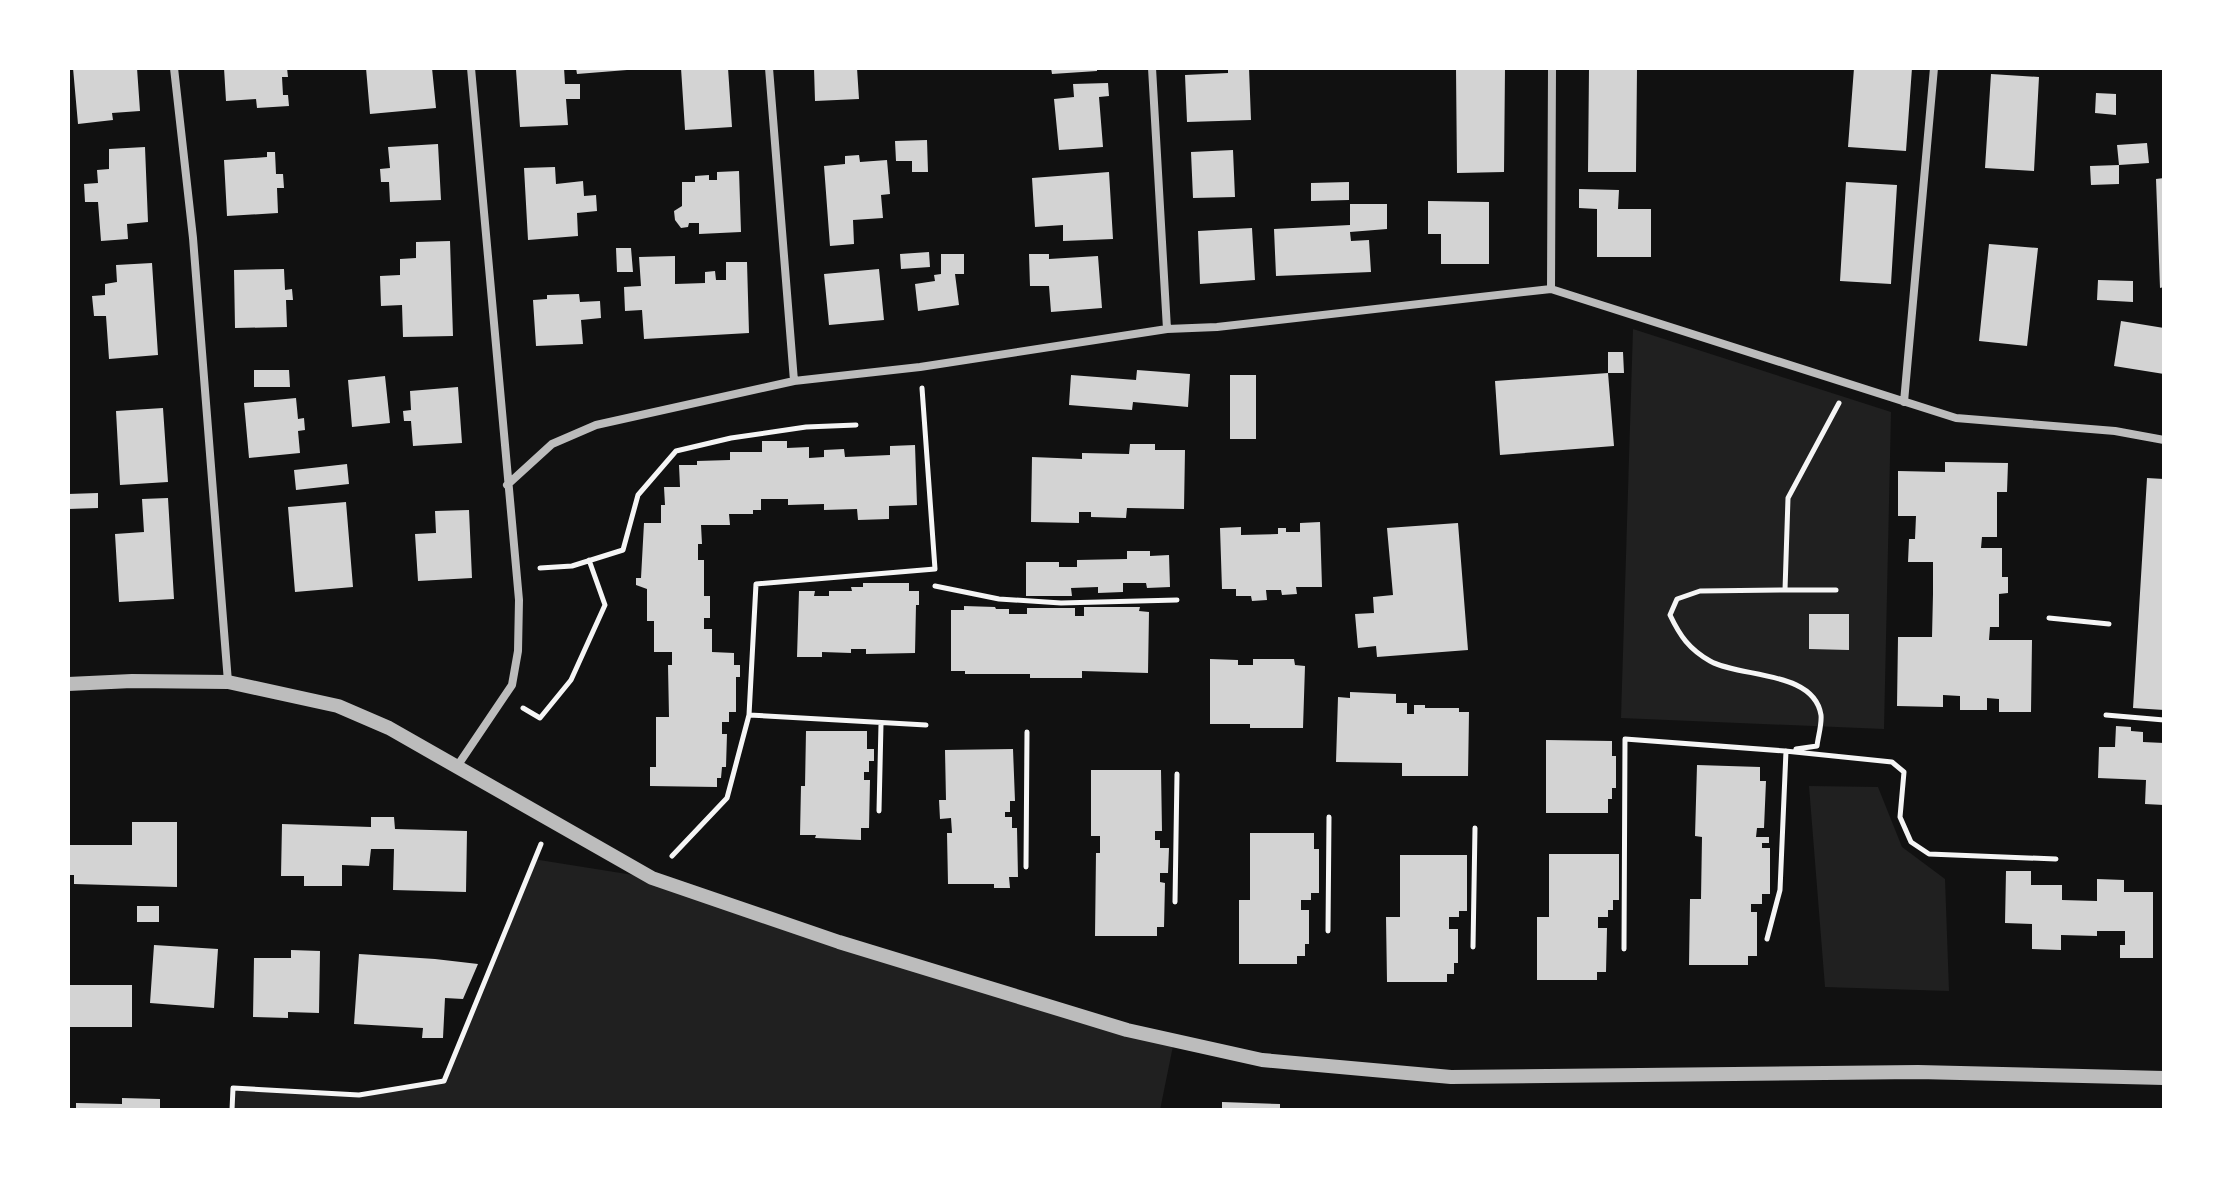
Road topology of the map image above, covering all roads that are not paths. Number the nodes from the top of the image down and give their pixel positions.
1 (174, 68) edge
2 (471, 68) edge
3 (769, 68) edge
4 (1152, 68) edge
5 (1552, 68) edge
6 (1934, 68) edge
7 (1551, 289) junction
8 (1167, 329) junction
9 (794, 381) junction
10 (1904, 402) junction
11 (2164, 440) edge
12 (507, 485) junction
13 (228, 682) junction
14 (68, 684) edge
15 (458, 765) junction
16 (2164, 1078) edge

1 - 13 street
2 - 12 street
3 - 9 street
4 - 8 street
5 - 7 street
6 - 10 street
7 - 8 street
7 - 10 street
8 - 9 street
9 - 12 street
10 - 11 street
12 - 15 street
13 - 14 street
13 - 15 street
15 - 16 street

